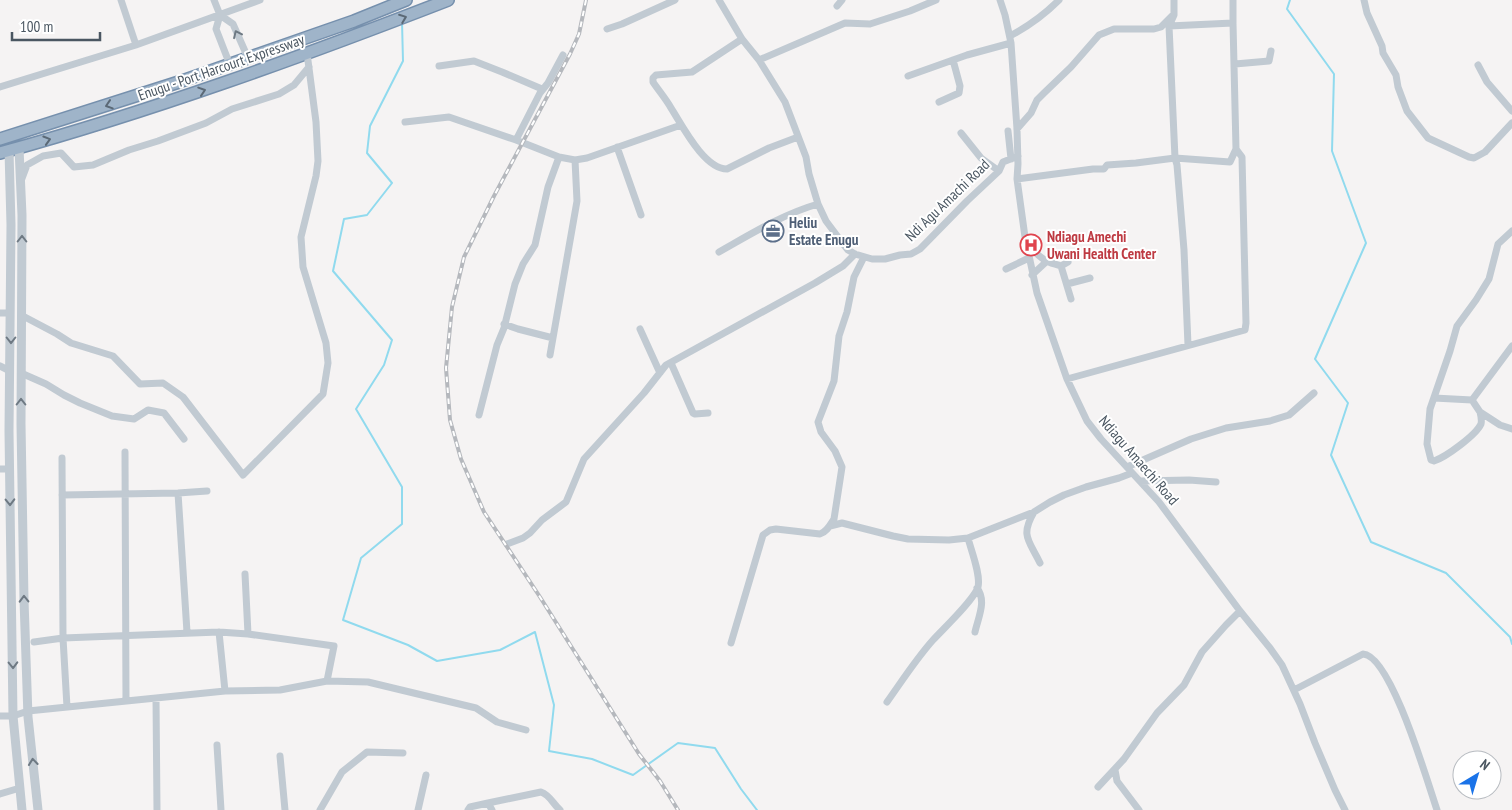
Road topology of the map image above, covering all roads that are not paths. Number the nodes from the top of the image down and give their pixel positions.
1 (121, 0) edge
2 (214, 0) edge
3 (260, 0) edge
4 (406, 0) edge
5 (448, 0) edge
6 (674, 0) edge
7 (719, 0) edge
8 (936, 0) edge
9 (1000, 0) edge
10 (1059, 0) edge
11 (1174, 0) edge
12 (1233, 0) edge
13 (1364, 0) edge
14 (1174, 14) junction
15 (220, 15) junction
16 (1234, 23) junction
17 (1169, 26) junction
18 (607, 29) dead end
19 (742, 39) junction
20 (1011, 39) junction
21 (136, 45) junction
22 (1271, 51) dead end
23 (307, 53) junction
24 (563, 54) dead end
25 (248, 58) junction
26 (759, 60) junction
27 (953, 60) junction
28 (1235, 64) junction
29 (230, 65) junction
30 (1478, 65) dead end
31 (309, 66) junction
32 (440, 66) dead end
33 (908, 76) dead end
34 (0, 87) edge
35 (542, 89) junction
36 (939, 102) dead end
37 (1512, 111) edge
38 (405, 122) dead end
39 (1512, 123) edge
40 (681, 125) junction
41 (1017, 129) junction
42 (1008, 131) dead end
43 (961, 133) dead end
44 (798, 137) junction
45 (0, 139) edge
46 (516, 140) junction
47 (617, 147) junction
48 (1236, 149) junction
49 (9, 151) edge
50 (559, 157) junction
51 (1014, 157) junction
52 (1175, 158) junction
53 (575, 160) junction
54 (999, 171) junction
55 (1017, 180) junction
56 (21, 184) junction
57 (818, 204) junction
58 (641, 215) dead end
59 (1512, 231) edge
60 (1025, 237) junction
61 (719, 252) dead end
62 (855, 254) junction
63 (864, 258) junction
64 (1029, 258) junction
65 (1046, 262) junction
66 (1068, 262) dead end
67 (1061, 266) junction
68 (1006, 269) dead end
69 (1032, 275) junction
70 (1090, 278) dead end
71 (1067, 284) junction
72 (1071, 299) dead end
73 (0, 313) edge
74 (10, 314) junction
75 (21, 315) junction
76 (504, 324) junction
77 (640, 329) dead end
78 (553, 338) junction
79 (1188, 345) junction
80 (1512, 346) edge
81 (550, 356) dead end
82 (671, 363) junction
83 (0, 366) edge
84 (10, 371) junction
85 (21, 373) junction
86 (660, 373) junction
87 (1067, 380) junction
88 (1314, 393) dead end
89 (1434, 398) junction
90 (1472, 400) junction
91 (1480, 412) junction
92 (708, 413) dead end
93 (479, 415) dead end
94 (9, 423) junction
95 (21, 424) junction
96 (1512, 429) edge
97 (184, 439) dead end
98 (125, 452) dead end
99 (62, 458) dead end
100 (0, 469) edge
101 (10, 469) junction
102 (1130, 470) junction
103 (1140, 481) junction
104 (1216, 482) dead end
105 (206, 491) dead end
106 (126, 493) junction
107 (178, 493) junction
108 (62, 495) junction
109 (1034, 512) junction
110 (835, 514) junction
111 (842, 523) junction
112 (830, 526) junction
113 (968, 538) junction
114 (508, 544) dead end
115 (1040, 563) dead end
116 (245, 574) dead end
117 (977, 588) junction
118 (1240, 611) junction
119 (188, 632) junction
120 (219, 632) junction
121 (975, 632) dead end
122 (248, 634) junction
123 (126, 636) junction
124 (63, 638) junction
125 (34, 642) dead end
126 (731, 643) dead end
127 (327, 681) junction
128 (1294, 690) junction
129 (225, 691) junction
130 (156, 698) junction
131 (126, 700) junction
132 (887, 702) dead end
133 (67, 707) junction
134 (28, 711) junction
135 (0, 716) edge
136 (13, 716) junction
137 (526, 730) dead end
138 (217, 744) dead end
139 (403, 753) dead end
140 (280, 756) dead end
141 (1114, 770) junction
142 (426, 775) dead end
143 (1098, 787) dead end
144 (20, 788) junction
145 (0, 794) edge
146 (490, 807) edge
147 (22, 810) edge
148 (38, 810) edge
149 (157, 810) edge
150 (221, 810) edge
151 (285, 810) edge
152 (320, 810) edge
153 (418, 810) edge
154 (468, 810) edge
155 (560, 810) edge
156 (1138, 810) edge
157 (1345, 810) edge
158 (1437, 810) edge

1 - 21 street
2 - 15 street
3 - 15 street
4 - 25 highway
23 -> 5 highway, Enugu - Port Harcourt Expressway
6 - 18 street
7 - 19 street, Ndi Agu Amachi Road
8 - 26 street
9 - 20 street, Ndiagu Amaechi Road
10 - 20 street
11 - 14 street
12 - 16 street
13 - 39 street
14 - 17 street
14 - 41 street
15 - 21 street
25 -> 15 street
15 - 29 street
16 - 17 street
16 - 28 street
17 - 52 street
19 - 26 street, Ndi Agu Amachi Road
19 - 40 street
20 - 27 street
20 - 41 street, Ndiagu Amaechi Road
21 - 34 street
22 - 28 street
23 - 31 street
49 -> 23 highway, Enugu - Port Harcourt Expressway
24 - 35 street
25 - 29 highway
26 - 44 street, Ndi Agu Amachi Road
27 - 33 street
27 - 36 street
28 - 48 street
29 -> 45 highway
30 - 37 street
31 - 56 street
31 - 75 street
32 - 35 street
35 - 46 street
38 - 46 street
40 - 44 street
40 - 47 street
41 - 51 street, Ndiagu Amaechi Road
42 - 51 street
43 - 54 street
44 - 57 street, Ndi Agu Amachi Road
46 - 50 street
47 - 53 street
47 - 58 street
48 - 52 street
48 - 79 street
49 - 56 street
49 - 74 street
50 - 53 street
50 - 76 street
51 - 54 street, Ndi Agu Amachi Road
51 - 55 street, Ndiagu Amaechi Road
52 - 55 street
52 - 79 street
53 - 78 street
54 - 63 street, Ndi Agu Amachi Road
55 - 60 street, Ndiagu Amaechi Road
75 -> 56 street
57 - 61 street
57 - 62 street, Ndi Agu Amachi Road
59 - 89 street
60 - 64 street, Ndiagu Amaechi Road
60 - 65 street
62 - 63 street, Ndi Agu Amachi Road
62 - 82 street
63 - 110 street
64 - 68 street
64 - 69 street, Ndiagu Amaechi Road
65 - 67 street
65 - 69 street
66 - 67 street
67 - 71 street
69 - 87 street, Ndiagu Amaechi Road
70 - 71 street
71 - 72 street
73 - 74 street
74 -> 84 street
75 - 85 street
76 - 78 street
76 - 93 street
77 - 86 street
78 - 81 street
79 - 87 street
80 - 90 street
82 - 86 street
82 - 92 street
83 - 84 street
84 - 94 street
95 -> 85 street
85 - 97 street
86 - 114 street
87 - 102 street, Ndiagu Amaechi Road
88 - 102 street
89 - 90 street
89 - 91 street
90 - 91 street
91 - 96 street
94 - 95 street
94 - 101 street
134 -> 95 street
98 - 106 street
99 - 108 street
100 - 101 street
101 -> 136 street
102 - 103 street, Ndiagu Amaechi Road
102 - 109 street
103 - 104 street
103 - 118 street, Ndiagu Amaechi Road
105 - 107 street
106 - 107 street
106 - 108 street
106 - 123 street
107 - 119 street
108 - 124 street
109 - 113 street
109 - 115 street
110 - 111 street
110 - 112 street
111 - 112 street
111 - 113 street
112 - 126 street
113 - 117 street
116 - 122 street
117 - 121 street
117 - 132 street
118 - 128 street, Ndiagu Amaechi Road
118 - 141 street
119 - 120 street
119 - 123 street
120 - 122 street
120 - 129 street
122 - 127 street
123 - 124 street
123 - 131 street
124 - 125 street
124 - 133 street
127 - 129 street
127 - 137 street
128 - 157 street, Ndiagu Amaechi Road
128 - 158 street
129 - 130 street
130 - 131 street
130 - 149 street
131 - 133 street
133 - 134 street
134 - 136 street
148 -> 134 street
135 - 136 street
136 - 144 street
138 - 150 street
139 - 152 street
140 - 151 street
141 - 143 street
141 - 156 street
142 - 153 street
144 - 145 street
144 - 147 street
146 - 154 street
146 - 155 street

